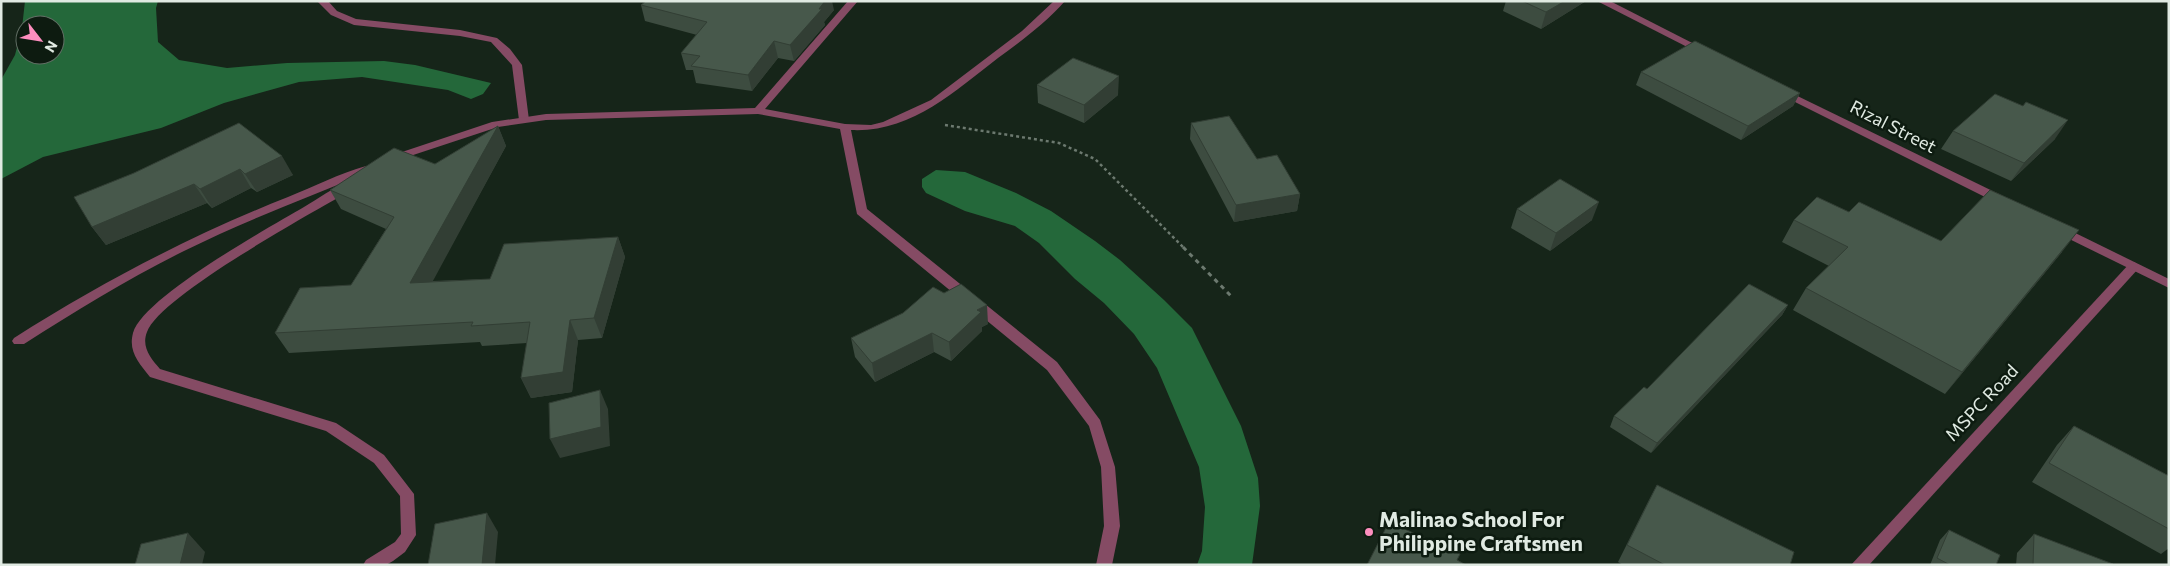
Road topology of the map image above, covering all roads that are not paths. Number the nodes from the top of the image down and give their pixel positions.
1 (322, 1) edge
2 (854, 1) edge
3 (1060, 1) edge
4 (1602, 1) edge
5 (1718, 59) edge
6 (1771, 85) edge
7 (758, 111) junction
8 (524, 120) junction
9 (845, 127) junction
10 (380, 166) junction
11 (2010, 204) edge
12 (2045, 222) edge
13 (2134, 266) junction
14 (2169, 284) edge
15 (19, 341) dead end
16 (371, 565) edge
17 (1104, 565) edge
18 (1859, 565) edge

1 - 8 street
2 - 7 street
3 - 9 street
4 - 5 street
6 - 11 street, Rizal Street
7 - 8 street
7 - 9 street
8 - 10 street
9 - 17 street
10 - 15 street
10 - 16 street
12 - 13 street
13 - 14 street
13 - 18 street, MSPC Road

